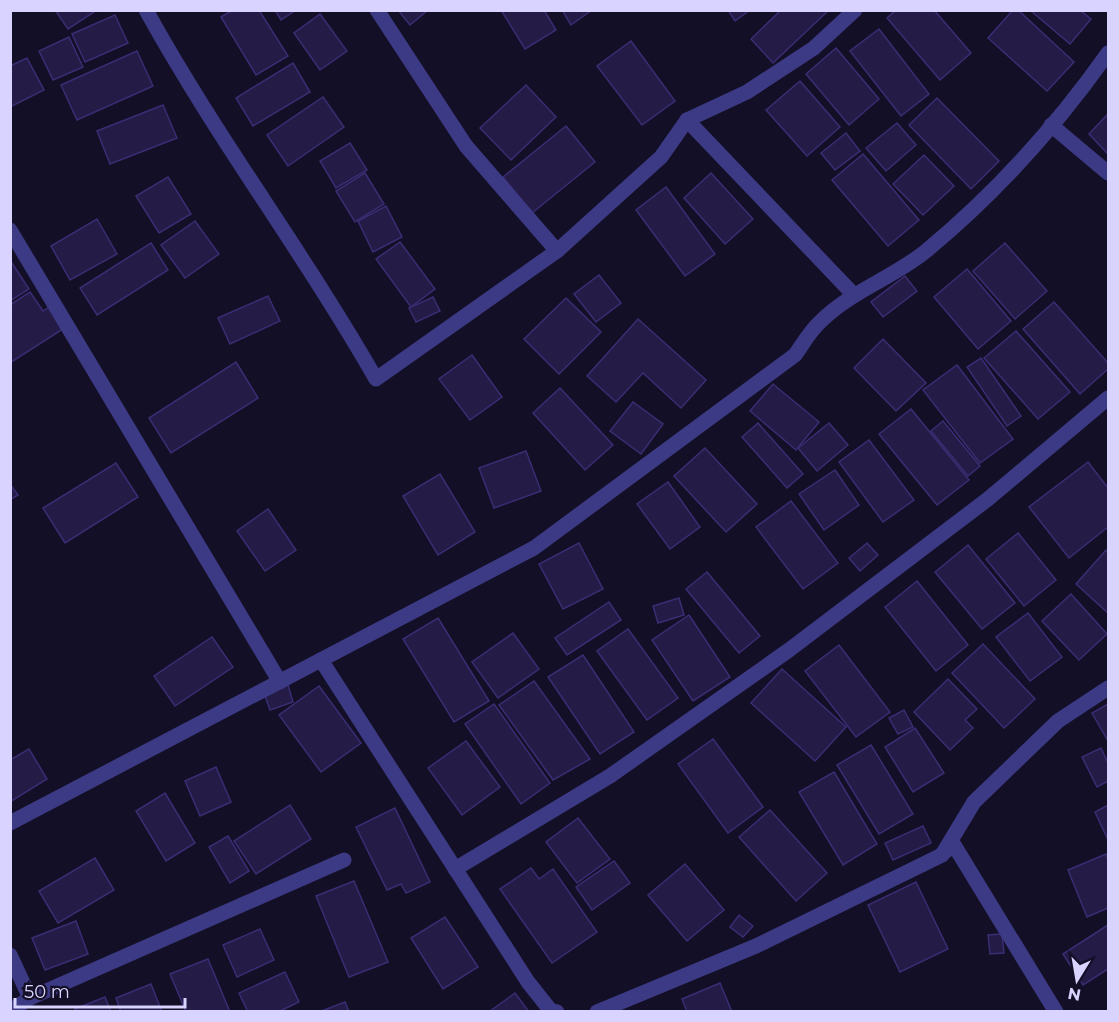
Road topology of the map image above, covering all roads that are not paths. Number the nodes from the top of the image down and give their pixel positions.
1 (146, 10) edge
2 (377, 10) edge
3 (855, 10) edge
4 (1108, 53) edge
5 (687, 120) junction
6 (1051, 125) junction
7 (1108, 173) edge
8 (10, 230) edge
9 (557, 251) junction
10 (854, 295) junction
11 (1108, 398) edge
12 (321, 660) junction
13 (280, 682) junction
14 (1108, 688) edge
15 (10, 824) edge
16 (942, 855) junction
17 (344, 860) dead end
18 (455, 869) junction
19 (10, 955) edge
20 (30, 998) junction
21 (10, 1011) edge
22 (557, 1011) edge
23 (597, 1011) edge
24 (1056, 1011) edge

1 - 9 street
2 - 9 street
3 - 5 street
4 - 6 street
5 - 9 street
5 - 10 street
6 - 7 street
6 - 10 street
8 - 13 street
10 - 12 street
11 - 18 street
12 - 13 street
12 - 18 street
13 - 15 street
14 - 16 street
16 - 23 street
16 - 24 street
17 - 20 street
18 - 22 street
19 - 20 street
20 - 21 street

